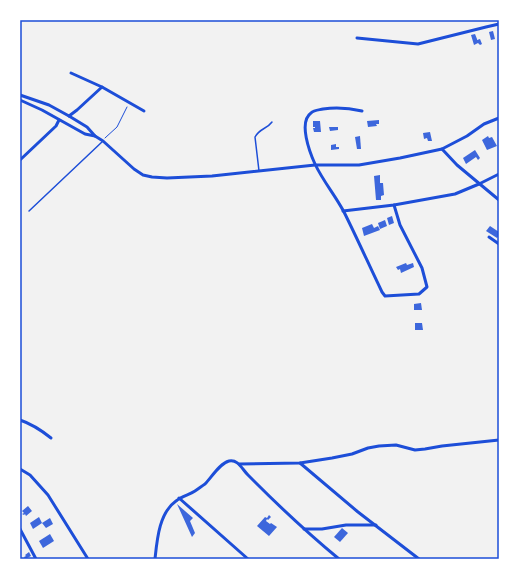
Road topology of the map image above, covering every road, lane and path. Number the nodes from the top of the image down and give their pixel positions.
1 (499, 24) edge
2 (357, 38) dead end
3 (72, 73) dead end
4 (102, 87) junction
5 (22, 95) edge
6 (20, 99) edge
7 (129, 103) junction
8 (144, 111) dead end
9 (362, 111) dead end
10 (69, 116) junction
11 (499, 118) edge
12 (59, 120) junction
13 (272, 122) dead end
14 (95, 136) junction
15 (103, 140) junction
16 (442, 149) junction
17 (20, 160) edge
18 (315, 165) junction
19 (259, 171) junction
20 (499, 174) edge
21 (479, 184) junction
22 (499, 200) edge
23 (394, 205) junction
24 (29, 211) dead end
25 (343, 211) junction
26 (489, 237) dead end
27 (499, 244) edge
28 (20, 420) edge
29 (51, 438) dead end
30 (499, 440) edge
31 (300, 463) junction
32 (239, 464) junction
33 (20, 469) edge
34 (179, 498) junction
35 (376, 525) junction
36 (20, 529) edge
37 (304, 529) junction
38 (36, 559) edge
39 (88, 559) edge
40 (155, 559) edge
41 (248, 559) edge
42 (339, 559) edge
43 (419, 559) edge

1 - 2 street
3 - 4 street
4 - 7 street
4 - 10 street
5 - 6 street
5 - 10 street
6 - 12 street
7 - 8 street
7 - 15 path
9 - 18 street
10 - 14 street
11 - 16 street
12 - 14 street
12 - 17 street
13 - 19 lane
14 - 15 street
15 - 19 street
15 - 24 lane
16 - 18 street
16 - 21 street
18 - 19 street
18 - 25 street
20 - 21 street
21 - 22 street
21 - 23 street
23 - 25 street
23 - 25 street
26 - 27 street
28 - 29 street
30 - 31 street
31 - 32 street
31 - 35 street
32 - 34 street
32 - 37 street
33 - 39 street
34 - 40 street
34 - 41 street
35 - 37 street
35 - 43 street
36 - 38 street
37 - 42 street

